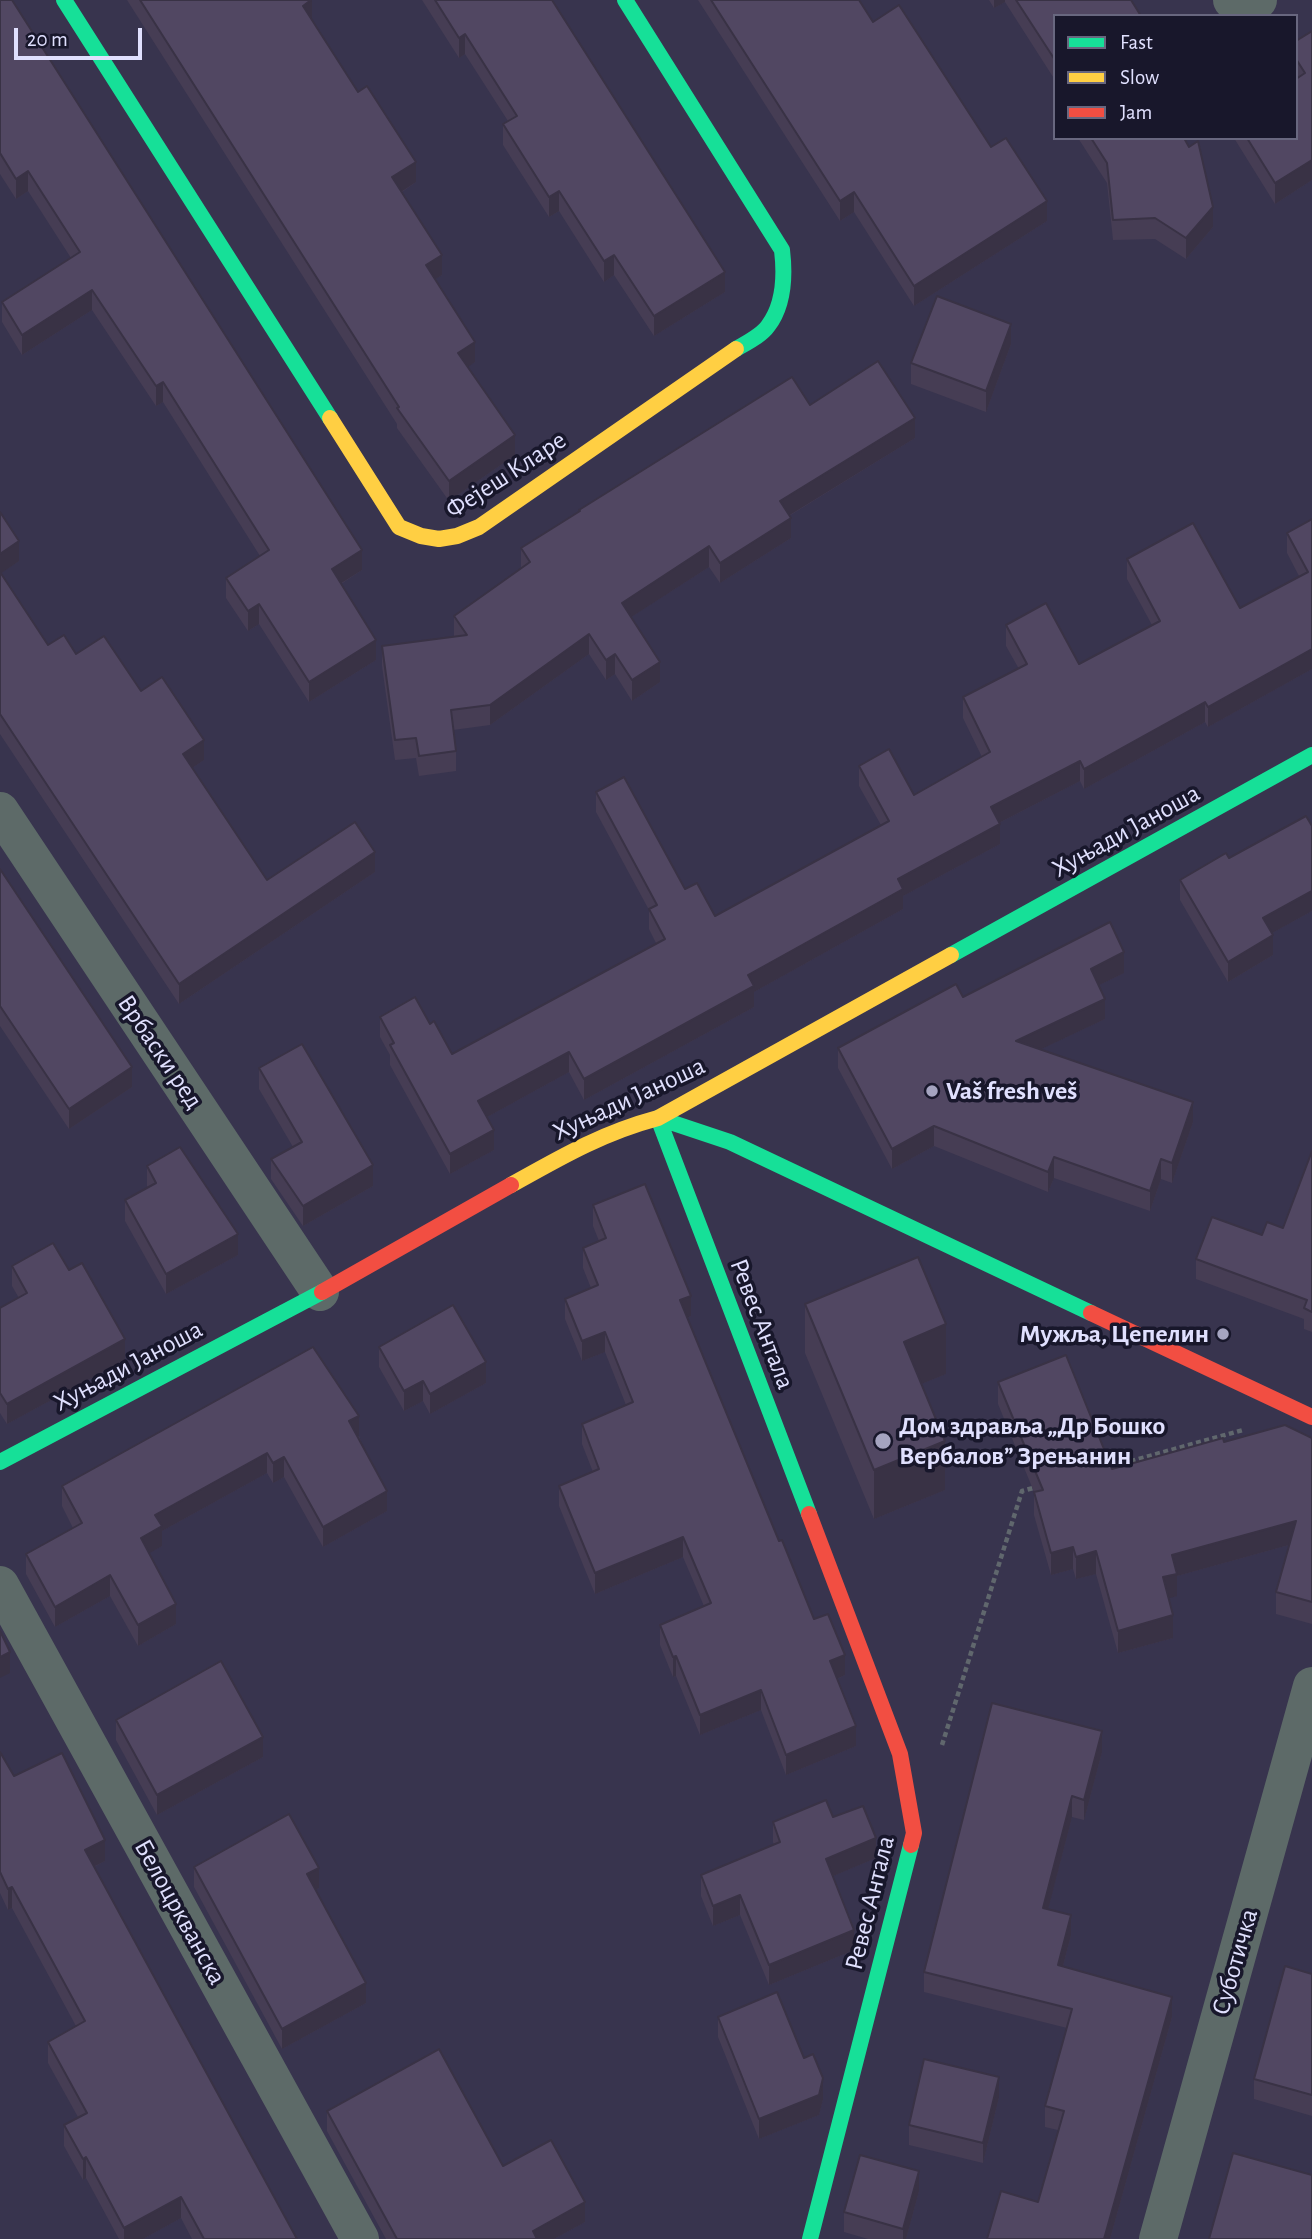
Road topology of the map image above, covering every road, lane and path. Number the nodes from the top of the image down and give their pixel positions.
1 (64, 0) edge
2 (625, 0) edge
3 (1232, 0) edge
4 (1258, 0) edge
5 (1312, 755) edge
6 (0, 811) edge
7 (658, 1118) junction
8 (320, 1292) junction
9 (1308, 1415) edge
10 (0, 1462) edge
11 (1103, 1469) edge
12 (1049, 1484) edge
13 (0, 1585) edge
14 (1312, 1686) edge
15 (939, 1754) dead end
16 (360, 2239) edge
17 (810, 2239) edge
18 (1158, 2239) edge

1 - 2 street, Фејеш Кларе
3 - 4 street
5 - 7 street, Хуњади Јаноша
6 - 8 street, Врбаски ред
7 - 8 street, Хуњади Јаноша
7 - 9 street
7 - 17 street, Ревес Антала
8 - 10 street, Хуњади Јаноша
9 - 11 path
12 - 15 path
13 - 16 street, Белоцркванска
14 - 18 street, Суботичка

